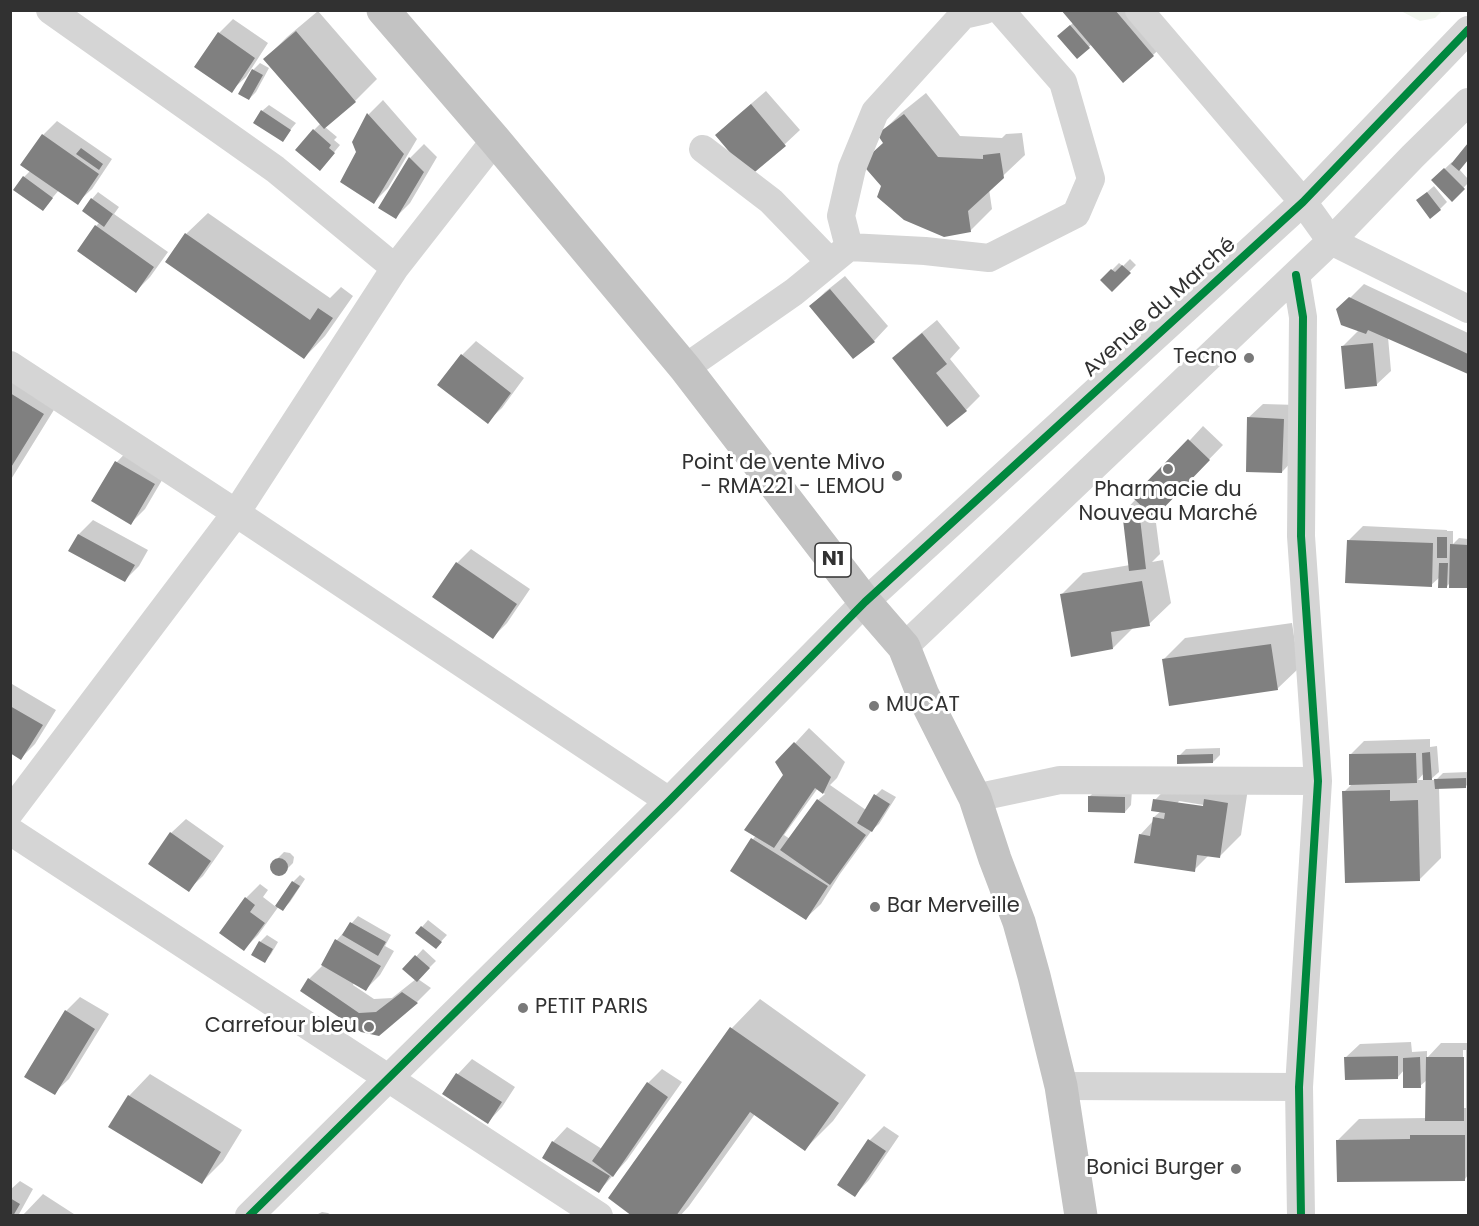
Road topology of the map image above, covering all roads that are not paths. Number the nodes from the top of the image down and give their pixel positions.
1 (50, 10) edge
2 (383, 10) edge
3 (985, 10) edge
4 (1000, 10) edge
5 (1139, 10) edge
6 (1468, 30) edge
7 (1468, 102) edge
8 (495, 140) junction
9 (703, 149) dead end
10 (1303, 202) junction
11 (1331, 241) junction
12 (839, 254) junction
13 (395, 268) junction
14 (1296, 274) junction
15 (1468, 309) edge
16 (10, 365) edge
17 (686, 368) junction
18 (236, 513) junction
19 (865, 602) junction
20 (904, 647) junction
21 (1318, 782) junction
22 (975, 798) junction
23 (669, 801) junction
24 (10, 812) edge
25 (10, 831) edge
26 (388, 1079) junction
27 (1061, 1086) junction
28 (1299, 1087) junction
29 (249, 1215) edge
30 (599, 1215) edge
31 (1081, 1215) edge
32 (1301, 1215) edge

1 - 13 street
2 - 8 highway, N1
3 - 12 street
4 - 12 street
5 - 10 street
6 - 10 street, Avenue du Marché
7 - 11 street
8 - 13 street
8 - 17 highway, N1
9 - 12 street
10 - 11 street
10 - 19 street, Avenue du Marché
11 - 14 street
11 - 15 street
12 - 17 street
13 - 18 street
14 - 20 street
14 - 21 street
16 - 18 street
17 - 19 highway, N1
18 - 23 street
18 - 24 street
19 - 20 highway, N1
19 - 23 street, Avenue du Marché
20 - 22 highway, N1
21 - 22 street
21 - 28 street
22 - 27 highway, N1
23 - 26 street, Avenue du Marché
25 - 26 street
26 - 29 street, Avenue du Marché
26 - 30 street
27 - 28 street
27 - 31 highway, N1
28 - 32 street

